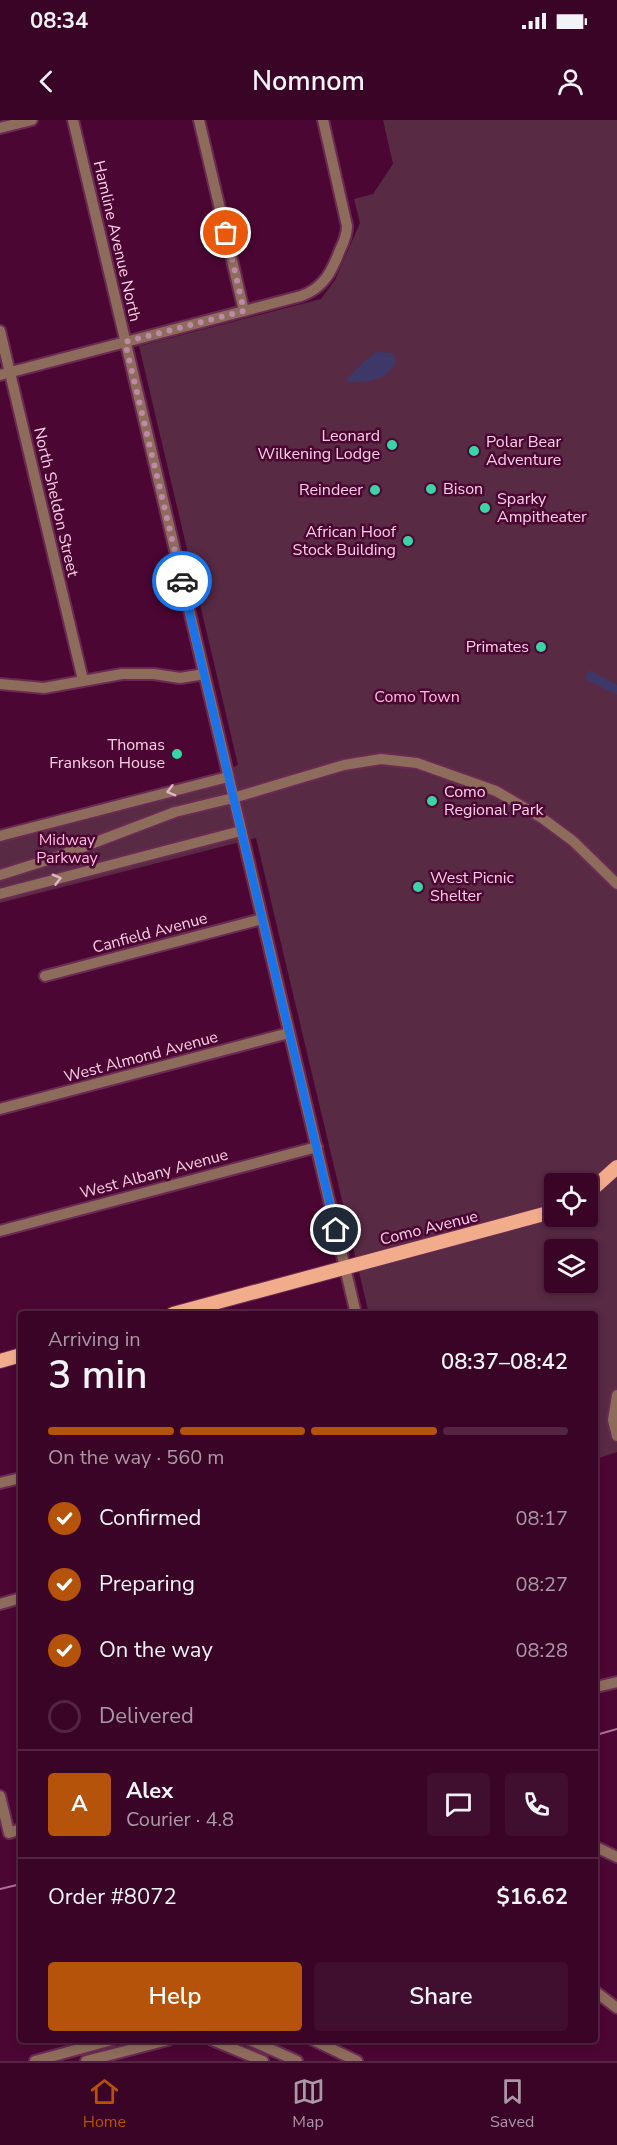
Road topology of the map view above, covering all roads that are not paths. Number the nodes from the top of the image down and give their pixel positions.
1 (32, 120) edge
2 (73, 120) edge
3 (199, 120) edge
4 (323, 120) edge
5 (0, 128) edge
6 (244, 311) junction
7 (0, 331) edge
8 (125, 342) junction
9 (5, 374) edge
10 (204, 674) junction
11 (83, 680) junction
12 (0, 684) edge
13 (228, 777) junction
14 (233, 798) junction
15 (241, 831) junction
16 (0, 836) edge
17 (0, 875) edge
18 (617, 884) edge
19 (0, 894) edge
20 (262, 919) junction
21 (45, 976) dead end
22 (289, 1033) junction
23 (0, 1109) edge
24 (316, 1147) junction
25 (617, 1167) edge
26 (598, 1184) edge
27 (544, 1214) edge
28 (0, 1231) edge
29 (344, 1267) junction
30 (184, 1311) edge
31 (355, 1311) edge
32 (18, 1356) edge
33 (0, 1361) edge
34 (617, 1395) edge
35 (617, 1436) edge
36 (18, 1479) edge
37 (0, 1483) edge
38 (18, 1599) edge
39 (0, 1604) edge
40 (617, 1682) edge
41 (598, 1687) edge
42 (0, 1796) edge
43 (18, 1830) edge
44 (598, 1848) edge
45 (617, 1857) edge
46 (598, 1994) edge
47 (617, 2008) edge
48 (101, 2043) edge
49 (156, 2043) edge
50 (219, 2043) edge
51 (257, 2043) edge
52 (319, 2043) edge
53 (35, 2061) edge
54 (86, 2061) edge
55 (263, 2061) edge
56 (297, 2061) edge
57 (357, 2061) edge

1 - 5 street
2 - 8 street, Hamline Avenue North
3 - 6 street
4 - 6 street
6 - 8 street
7 - 9 street, North Sheldon Street
8 - 9 street
8 - 10 street, Hamline Avenue North
9 - 11 street, North Sheldon Street
10 - 11 street
10 - 13 street, Hamline Avenue North
11 - 12 street
13 - 14 street, Hamline Avenue North
13 -> 16 street
14 - 15 street, Hamline Avenue North
14 - 17 street
14 - 18 street
19 -> 15 street
15 - 20 street, Hamline Avenue North
20 - 21 street, Canfield Avenue
20 - 22 street, Hamline Avenue North
22 - 23 street, West Almond Avenue
22 - 24 street, Hamline Avenue North
24 - 28 street, West Albany Avenue
24 - 29 street, Hamline Avenue North
25 - 26 main road
27 - 29 main road, Como Avenue
29 - 30 main road, Como Avenue
29 - 31 street, Hamline Avenue North
32 - 33 main road
34 - 35 street
36 - 37 street
38 - 39 street
40 - 41 street
42 - 43 street
44 - 45 street
46 - 47 street
48 - 53 street
49 - 54 street
50 - 55 street
51 - 56 street
52 - 57 street

